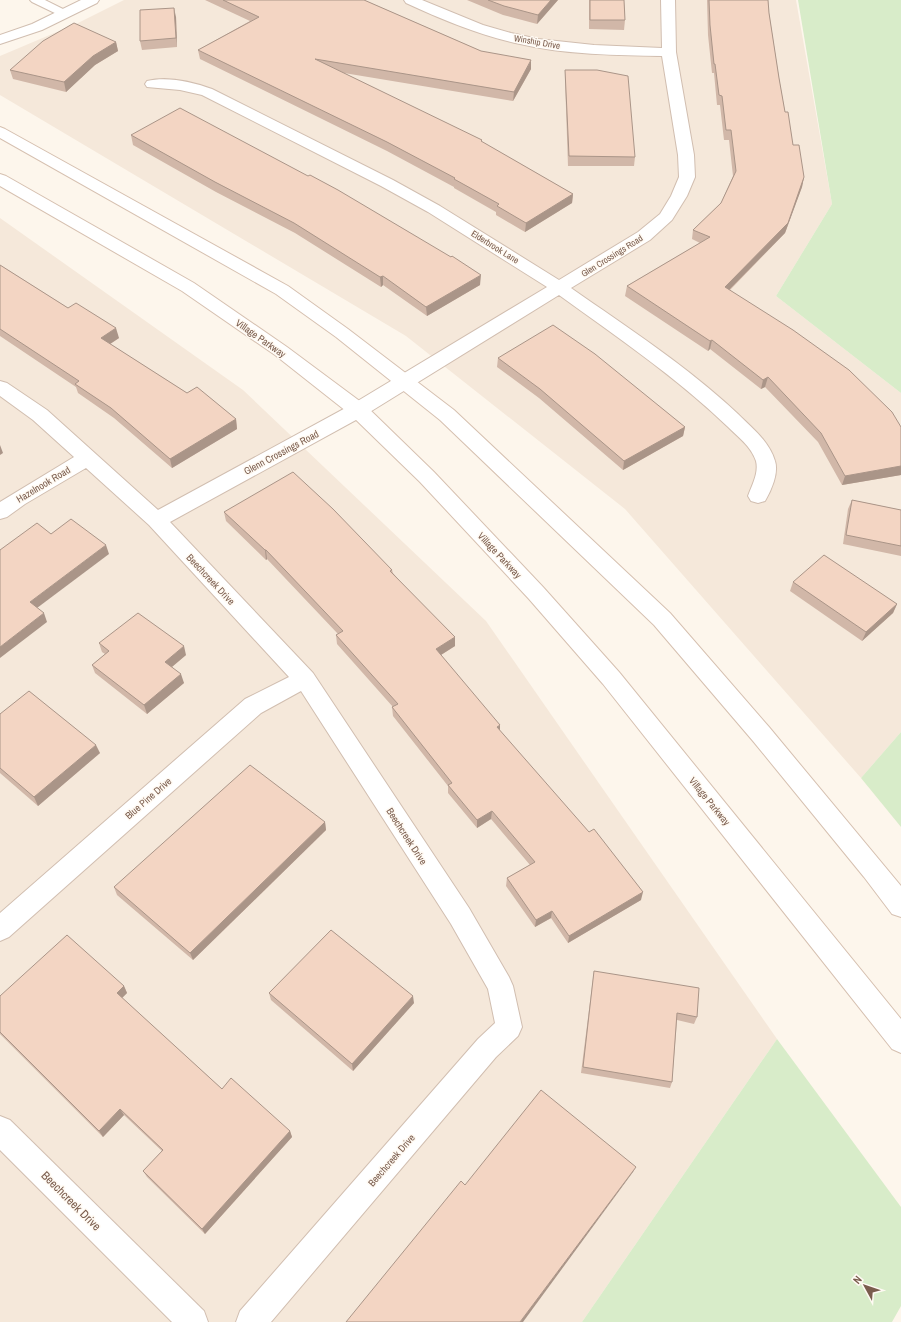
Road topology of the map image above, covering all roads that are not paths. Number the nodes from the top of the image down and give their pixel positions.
1 (36, 0) edge
2 (92, 0) edge
3 (411, 0) edge
4 (668, 0) edge
5 (65, 14) junction
6 (0, 40) edge
7 (669, 52) junction
8 (152, 84) dead end
9 (0, 132) edge
10 (0, 179) edge
11 (560, 288) junction
12 (405, 382) junction
13 (0, 387) edge
14 (358, 410) junction
15 (87, 458) junction
16 (758, 496) dead end
17 (0, 512) edge
18 (156, 520) junction
19 (305, 679) junction
20 (901, 906) edge
21 (0, 929) edge
22 (901, 1040) edge
23 (0, 1130) edge
24 (193, 1322) edge
25 (251, 1322) edge

1 - 5 lane
2 - 5 street
3 - 7 street, Winship Drive
4 - 7 street, Glen Crossings Road
5 - 6 street
7 - 11 street, Glen Crossings Road
8 - 11 street, Elderbrook Lane
9 - 12 street
10 - 14 street, Village Parkway
11 - 12 street, Glen Crossings Road
11 - 16 street, Elderbrook Lane
12 - 14 street, Glenn Crossings Road
12 - 20 street
13 - 15 street, Beechcreek Drive
14 - 18 street, Glenn Crossings Road
14 - 22 street, Village Parkway
15 - 17 street, Hazelnook Road
15 - 18 street, Beechcreek Drive
18 - 19 street, Beechcreek Drive
19 - 21 street, Blue Pine Drive
19 - 25 street, Beechcreek Drive
23 - 24 street, Beechcreek Drive

